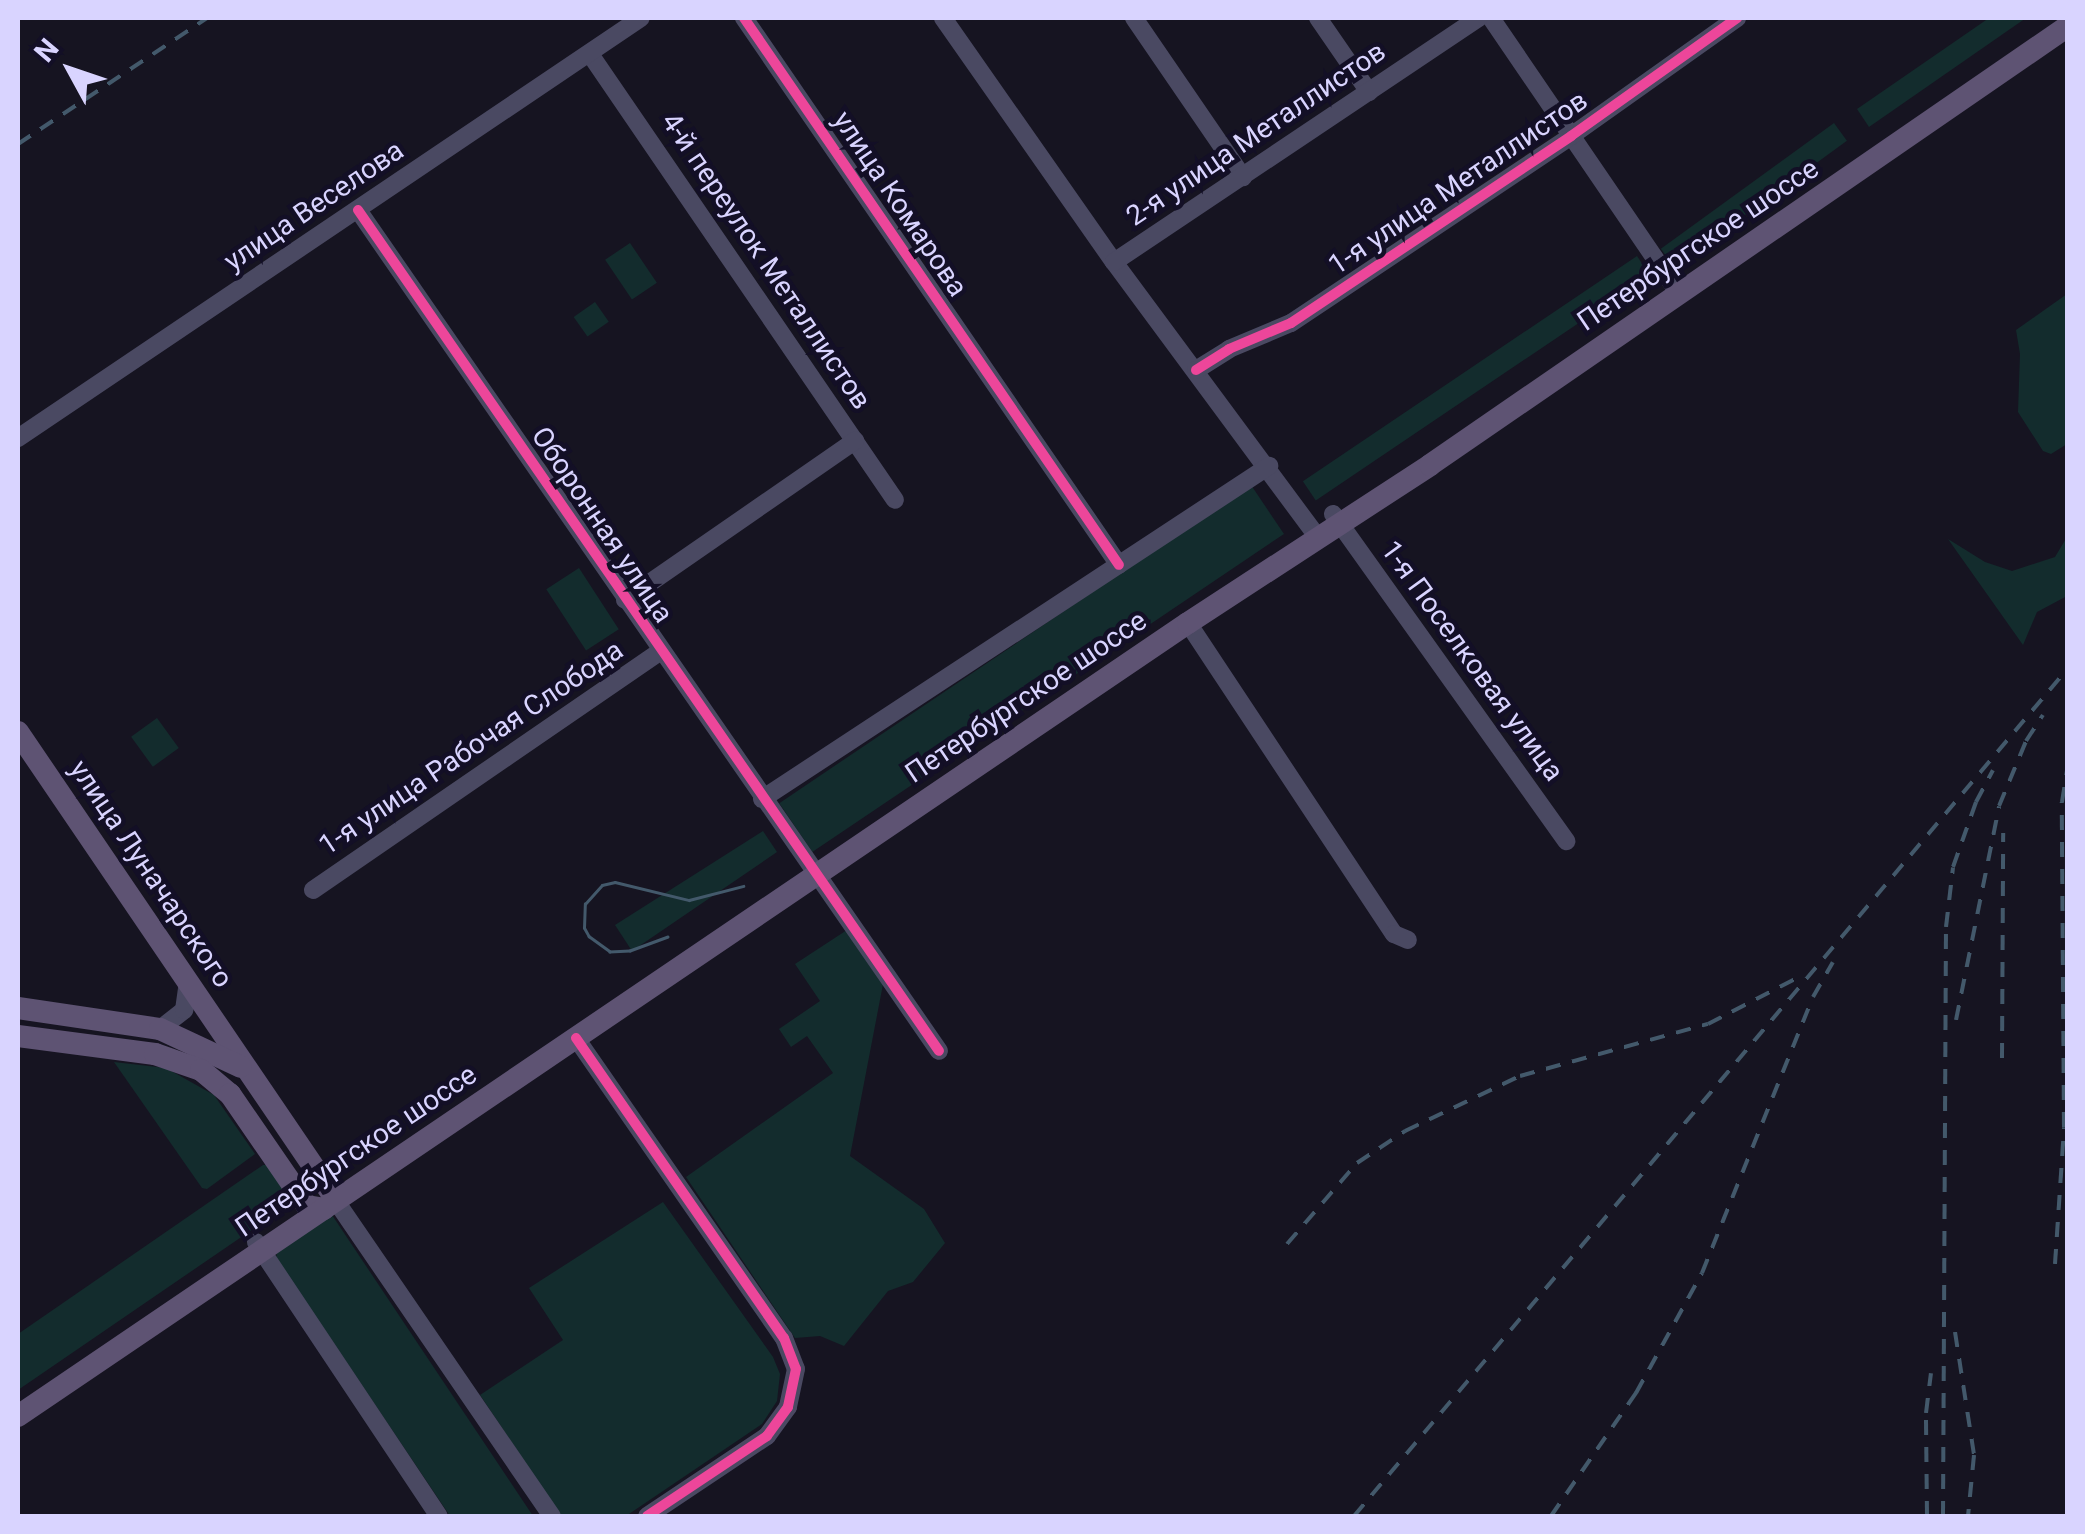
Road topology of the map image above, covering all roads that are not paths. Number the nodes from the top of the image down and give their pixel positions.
1 (641, 18) edge
2 (744, 18) edge
3 (943, 18) edge
4 (1134, 18) edge
5 (1318, 18) edge
6 (1479, 18) edge
7 (1491, 18) edge
8 (1737, 18) edge
9 (2062, 18) edge
10 (2068, 26) edge
11 (590, 54) junction
12 (1369, 92) junction
13 (1571, 136) junction
14 (1243, 177) junction
15 (358, 210) junction
16 (1114, 262) junction
17 (1673, 285) junction
18 (1196, 370) junction
19 (18, 438) edge
20 (855, 441) junction
21 (1269, 466) junction
22 (895, 500) dead end
23 (1337, 519) junction
24 (1314, 533) junction
25 (1119, 565) junction
26 (625, 600) junction
27 (1185, 618) junction
28 (661, 651) junction
29 (18, 732) edge
30 (762, 799) junction
31 (1566, 840) dead end
32 (812, 871) junction
33 (313, 890) dead end
34 (1408, 940) dead end
35 (188, 980) junction
36 (202, 1002) junction
37 (18, 1008) edge
38 (160, 1029) junction
39 (572, 1034) junction
40 (18, 1036) edge
41 (199, 1044) junction
42 (939, 1051) dead end
43 (182, 1061) junction
44 (252, 1075) junction
45 (324, 1202) junction
46 (259, 1246) junction
47 (18, 1402) edge
48 (18, 1416) edge
49 (439, 1516) edge
50 (552, 1516) edge
51 (647, 1516) edge

1 - 11 street, улица Веселова
2 - 25 street, улица Комарова
3 - 16 street
4 - 14 street
5 - 12 street
6 - 12 street, 2-я улица Металлистов
7 - 13 street
8 - 13 street, 1-я улица Металлистов
9 - 17 main road, Петербургское шоссе
10 - 23 main road, Петербургское шоссе
11 - 15 street, улица Веселова
11 - 20 street, 4-й переулок Металлистов
12 - 14 street, 2-я улица Металлистов
13 - 17 street
13 - 18 street, 1-я улица Металлистов
14 - 16 street, 2-я улица Металлистов
15 - 19 street, улица Веселова
15 - 26 street, Оборонная улица
16 - 18 street
17 - 23 main road, Петербургское шоссе
18 - 21 street
20 - 22 street, 4-й переулок Металлистов
20 - 26 street
21 - 24 street
21 - 25 street
23 - 24 main road, Петербургское шоссе
23 - 31 street, 1-я Поселковая улица
24 - 27 main road, Петербургское шоссе
25 - 30 street
26 - 28 street, Оборонная улица
27 - 32 main road, Петербургское шоссе
27 - 34 street
28 - 30 street, Оборонная улица
28 - 33 street, 1-я улица Рабочая Слобода
29 - 35 main road, улица Луначарского
30 - 32 street, Оборонная улица
32 - 39 main road, Петербургское шоссе
32 - 42 street, Оборонная улица
35 - 36 main road, улица Луначарского
35 - 38 street
36 - 41 street
36 - 44 main road, улица Луначарского
37 - 38 main road
38 - 41 main road
39 - 45 main road, Петербургское шоссе
39 - 51 street
40 - 43 main road
41 - 43 street
41 - 44 main road
43 - 45 main road
44 - 45 main road, улица Луначарского
45 - 46 main road, Петербургское шоссе
45 - 50 street
46 - 47 main road, Петербургское шоссе
46 - 48 main road, Петербургское шоссе
46 - 49 street

